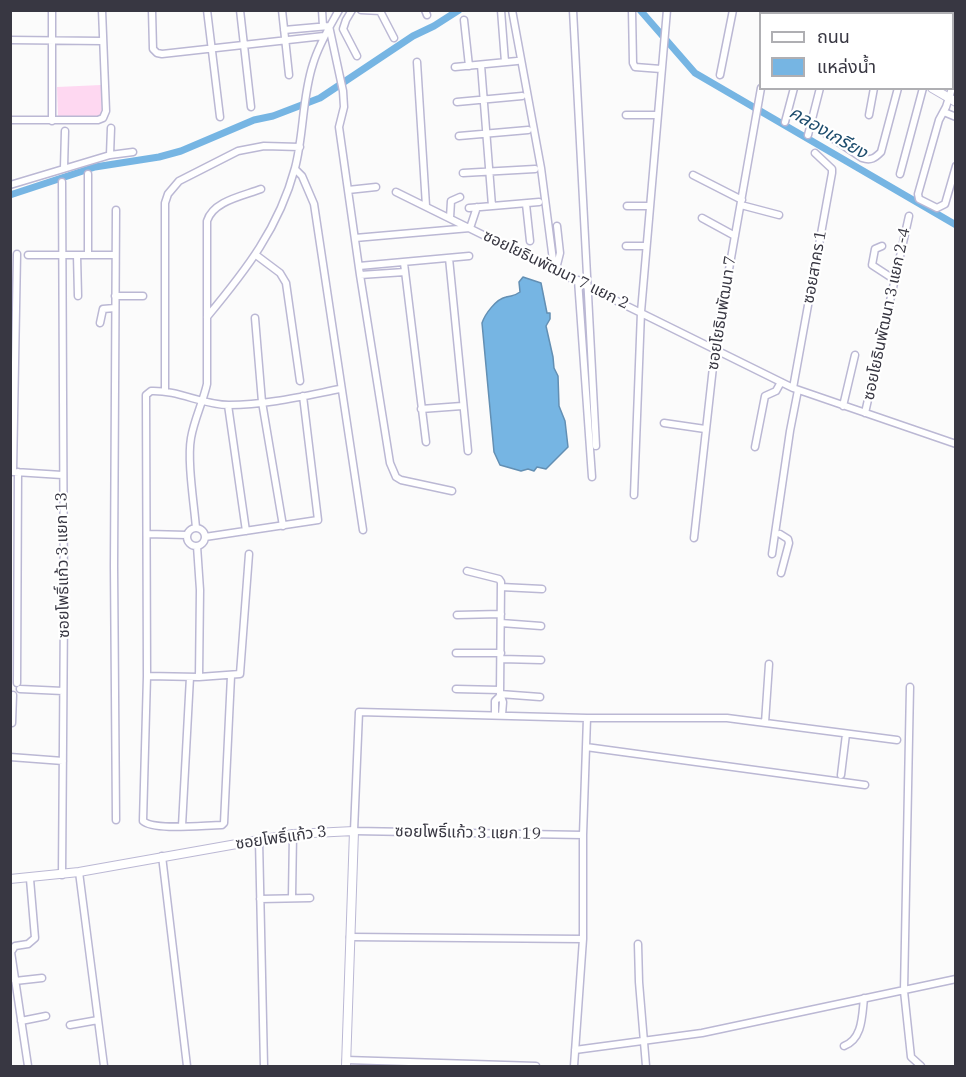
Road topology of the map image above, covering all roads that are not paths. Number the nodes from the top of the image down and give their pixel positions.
1 (52, 10) edge
2 (102, 10) edge
3 (152, 10) edge
4 (207, 10) edge
5 (240, 10) edge
6 (282, 10) edge
7 (322, 10) edge
8 (339, 10) edge
9 (352, 10) edge
10 (361, 10) edge
11 (501, 10) edge
12 (512, 10) edge
13 (573, 10) edge
14 (632, 10) edge
15 (667, 10) edge
16 (733, 10) edge
17 (381, 11) edge
18 (464, 20) dead end
19 (326, 26) junction
20 (284, 30) junction
21 (324, 36) junction
22 (394, 38) dead end
23 (10, 40) edge
24 (285, 40) junction
25 (52, 41) junction
26 (102, 41) junction
27 (244, 45) junction
28 (212, 49) junction
29 (357, 56) dead end
30 (517, 61) dead end
31 (417, 62) dead end
32 (505, 62) junction
33 (481, 65) junction
34 (469, 66) junction
35 (455, 67) dead end
36 (661, 69) junction
37 (289, 75) dead end
38 (720, 75) dead end
39 (760, 90) edge
40 (794, 90) edge
41 (819, 90) edge
42 (874, 90) edge
43 (897, 90) edge
44 (921, 90) edge
45 (935, 90) edge
46 (522, 96) dead end
47 (484, 100) junction
48 (952, 100) edge
49 (457, 102) dead end
50 (251, 107) dead end
51 (944, 112) junction
52 (626, 115) dead end
53 (657, 115) junction
54 (869, 115) dead end
55 (220, 117) dead end
56 (956, 117) edge
57 (10, 120) edge
58 (52, 121) junction
59 (786, 122) dead end
60 (111, 128) dead end
61 (528, 130) dead end
62 (65, 131) dead end
63 (487, 133) junction
64 (826, 134) dead end
65 (808, 135) dead end
66 (459, 136) dead end
67 (300, 147) junction
68 (133, 152) dead end
69 (815, 153) dead end
70 (110, 155) junction
71 (956, 166) edge
72 (64, 168) junction
73 (295, 169) junction
74 (535, 169) dead end
75 (490, 171) junction
76 (463, 173) dead end
77 (87, 174) dead end
78 (900, 174) dead end
79 (693, 175) dead end
80 (62, 182) dead end
81 (10, 185) edge
82 (376, 188) dead end
83 (261, 189) dead end
84 (348, 190) junction
85 (396, 192) dead end
86 (460, 197) dead end
87 (539, 202) dead end
88 (741, 202) junction
89 (526, 204) junction
90 (426, 206) junction
91 (492, 206) junction
92 (627, 206) dead end
93 (649, 206) junction
94 (477, 207) junction
95 (469, 208) dead end
96 (116, 210) dead end
97 (778, 215) dead end
98 (909, 216) dead end
99 (450, 218) junction
100 (702, 218) dead end
101 (557, 226) dead end
102 (470, 228) junction
103 (735, 236) junction
104 (355, 238) junction
105 (530, 241) dead end
106 (626, 246) dead end
107 (646, 246) junction
108 (882, 246) dead end
109 (17, 254) dead end
110 (28, 255) dead end
111 (77, 255) junction
112 (88, 255) junction
113 (115, 255) junction
114 (256, 255) junction
115 (62, 256) junction
116 (469, 256) dead end
117 (449, 258) junction
118 (404, 263) junction
119 (358, 266) junction
120 (555, 269) junction
121 (405, 272) junction
122 (360, 275) junction
123 (578, 280) junction
124 (895, 280) junction
125 (586, 285) junction
126 (78, 296) dead end
127 (115, 296) junction
128 (143, 296) dead end
129 (115, 308) junction
130 (641, 312) junction
131 (207, 317) junction
132 (255, 318) dead end
133 (100, 323) dead end
134 (715, 349) junction
135 (855, 355) dead end
136 (300, 381) dead end
137 (781, 382) junction
138 (340, 389) junction
139 (796, 389) junction
140 (165, 390) junction
141 (303, 396) junction
142 (204, 400) junction
143 (262, 402) junction
144 (228, 405) junction
145 (462, 406) junction
146 (843, 406) junction
147 (421, 409) junction
148 (865, 413) junction
149 (664, 423) dead end
150 (705, 429) junction
151 (426, 442) dead end
152 (956, 444) edge
153 (596, 446) dead end
154 (755, 447) dead end
155 (468, 451) dead end
156 (14, 472) edge
157 (62, 475) junction
158 (592, 477) dead end
159 (10, 482) edge
160 (18, 482) junction
161 (452, 491) dead end
162 (634, 495) dead end
163 (14, 513) edge
164 (284, 526) junction
165 (195, 528) junction
166 (363, 530) dead end
167 (246, 531) junction
168 (147, 534) junction
169 (780, 534) dead end
170 (187, 535) junction
171 (205, 537) junction
172 (694, 538) dead end
173 (197, 546) junction
174 (249, 554) dead end
175 (772, 554) dead end
176 (467, 571) dead end
177 (782, 573) dead end
178 (501, 587) junction
179 (542, 589) dead end
180 (501, 614) junction
181 (457, 615) dead end
182 (14, 618) edge
183 (501, 623) junction
184 (541, 626) dead end
185 (456, 653) dead end
186 (501, 656) junction
187 (541, 660) dead end
188 (769, 664) dead end
189 (147, 676) junction
190 (231, 676) junction
191 (190, 677) junction
192 (199, 677) junction
193 (16, 684) edge
194 (910, 687) dead end
195 (456, 689) dead end
196 (63, 691) junction
197 (500, 694) junction
198 (12, 695) edge
199 (540, 697) dead end
200 (495, 714) junction
201 (502, 715) junction
202 (587, 718) junction
203 (12, 723) dead end
204 (765, 723) junction
205 (846, 734) junction
206 (897, 740) dead end
207 (586, 747) junction
208 (10, 757) edge
209 (63, 761) junction
210 (841, 775) dead end
211 (865, 785) dead end
212 (116, 820) dead end
213 (182, 826) junction
214 (354, 831) junction
215 (293, 834) junction
216 (583, 836) junction
217 (259, 840) junction
218 (162, 856) junction
219 (79, 872) junction
220 (62, 875) junction
221 (10, 879) edge
222 (30, 879) junction
223 (292, 897) junction
224 (310, 898) dead end
225 (260, 899) junction
226 (350, 937) junction
227 (583, 939) junction
228 (639, 944) dead end
229 (42, 978) dead end
230 (956, 979) edge
231 (15, 981) junction
232 (904, 991) junction
233 (864, 998) junction
234 (46, 1016) dead end
235 (98, 1020) junction
236 (21, 1021) junction
237 (70, 1025) dead end
238 (644, 1042) junction
239 (844, 1046) dead end
240 (575, 1050) junction
241 (346, 1063) edge
242 (28, 1066) edge
243 (104, 1066) edge
244 (187, 1066) edge
245 (264, 1066) edge
246 (536, 1066) edge
247 (574, 1066) edge
248 (646, 1066) edge
249 (921, 1066) edge

1 - 25 street
2 - 26 street
3 - 28 street
4 - 28 street
5 - 27 street
6 - 20 street
7 - 19 street
8 - 19 street
9 - 29 street
10 - 17 street
11 - 32 street
12 - 120 street
13 - 125 street
14 - 36 street
15 - 36 street
16 - 38 street
17 - 22 street
18 - 34 street
19 - 20 street
19 - 21 street
19 - 84 street
20 - 24 street
21 - 24 street
21 - 67 street
23 - 25 street
24 - 27 street
24 - 37 street
25 - 26 street
25 - 58 street
26 - 58 street
27 - 28 street
27 - 50 street
28 - 55 street
30 - 32 street
31 - 90 street
32 - 33 street
33 - 34 street
33 - 47 street
34 - 35 street
36 - 53 street
39 - 88 street, ซอยโยธินพัฒนา 7
40 - 59 street
41 - 65 street
42 - 54 street
43 - 64 street
44 - 78 street
45 - 48 street
46 - 47 street
47 - 49 street
47 - 63 street
48 - 51 street
51 - 56 street
51 - 71 street
52 - 53 street
53 - 93 street
57 - 58 street
60 - 70 street
61 - 63 street
62 - 72 street
63 - 66 street
63 - 75 street
67 - 73 street
67 - 140 street
68 - 70 street
69 - 139 street, ซอยสาคร 1
70 - 72 street
72 - 81 street
73 - 114 street
73 - 138 street
74 - 75 street
75 - 76 street
75 - 91 street
77 - 112 street
79 - 88 street
80 - 115 street, ซอยโพธิ์แก้ว 3 แยก 13
82 - 84 street
83 - 131 street
84 - 104 street
85 - 90 street, ซอยโยธินพัฒนา 7 แยก 2
86 - 99 street
87 - 89 street
88 - 97 street
88 - 103 street, ซอยโยธินพัฒนา 7
89 - 91 street
89 - 105 street
90 - 99 street, ซอยโยธินพัฒนา 7 แยก 2
91 - 94 street
92 - 93 street
93 - 107 street
94 - 95 street
94 - 102 street
96 - 113 street
98 - 124 street, ซอยโยธินพัฒนา 3 แยก 2-4
99 - 102 street, ซอยโยธินพัฒนา 7 แยก 2
100 - 103 street
101 - 120 street
102 - 104 street
102 - 120 street, ซอยโยธินพัฒนา 7 แยก 2
103 - 134 street, ซอยโยธินพัฒนา 7
104 - 119 street
106 - 107 street
107 - 130 street
108 - 124 street
109 - 156 street
110 - 115 street
111 - 112 street
111 - 115 street
111 - 126 street
112 - 113 street
113 - 127 street
114 - 131 street
114 - 136 street
115 - 157 street, ซอยโพธิ์แก้ว 3 แยก 13
116 - 117 street
117 - 118 street
117 - 145 street
118 - 119 street
118 - 121 street
119 - 122 street
120 - 123 street, ซอยโยธินพัฒนา 7 แยก 2
121 - 122 street
121 - 147 street
122 - 161 street
123 - 125 street, ซอยโยธินพัฒนา 7 แยก 2
123 - 158 street
124 - 148 street, ซอยโยธินพัฒนา 3 แยก 2-4
125 - 130 street, ซอยโยธินพัฒนา 7 แยก 2
125 - 153 street
127 - 128 street
127 - 129 street
129 - 133 street
129 - 212 street
130 - 134 street, ซอยโยธินพัฒนา 7 แยก 2
130 - 162 street
131 - 142 street
132 - 143 street
134 - 137 street, ซอยโยธินพัฒนา 7 แยก 2
134 - 150 street, ซอยโยธินพัฒนา 7
135 - 146 street
137 - 139 street, ซอยโยธินพัฒนา 7 แยก 2
137 - 154 street
138 - 141 street
138 - 166 street
139 - 146 street, ซอยโยธินพัฒนา 7 แยก 2
139 - 175 street
140 - 142 street
140 - 168 street
141 - 143 street
141 - 164 street
142 - 144 street
142 - 165 street
143 - 144 street
143 - 164 street
144 - 167 street
145 - 147 street
145 - 155 street
146 - 148 street, ซอยโยธินพัฒนา 7 แยก 2
147 - 151 street
148 - 152 street, ซอยโยธินพัฒนา 7 แยก 2
149 - 150 street
150 - 172 street, ซอยโยธินพัฒนา 7
156 - 157 street
156 - 160 street
157 - 196 street, ซอยโพธิ์แก้ว 3 แยก 13
159 - 160 street
160 - 163 street
163 - 182 street
164 - 167 street
165 - 170 street
165 - 171 street
167 - 171 street
168 - 170 street
168 - 189 street
169 - 177 street
170 - 173 street
171 - 173 street
173 - 192 street
174 - 190 street
176 - 178 street
178 - 179 street
178 - 180 street
180 - 181 street
180 - 183 street
182 - 193 street
183 - 184 street
183 - 186 street
185 - 186 street
186 - 187 street
186 - 197 street
188 - 204 street
189 - 191 street
189 - 213 street
190 - 192 street
190 - 213 street
191 - 192 street
191 - 213 street
193 - 196 street
193 - 198 street
194 - 232 street
195 - 197 street
196 - 209 street, ซอยโพธิ์แก้ว 3 แยก 13
197 - 199 street
197 - 200 street
197 - 201 street
198 - 203 street
200 - 201 street
200 - 214 street
201 - 202 street
202 - 204 street
202 - 207 street
204 - 205 street
205 - 206 street
205 - 210 street
207 - 211 street
207 - 216 street
208 - 209 street
209 - 220 street, ซอยโพธิ์แก้ว 3 แยก 13
214 - 215 street, ซอยโพธิ์แก้ว 3
214 - 216 street, ซอยโพธิ์แก้ว 3 แยก 19
214 - 226 street
215 - 217 street, ซอยโพธิ์แก้ว 3
215 - 223 street
216 - 227 street
217 - 218 street, ซอยโพธิ์แก้ว 3
217 - 225 street
218 - 219 street, ซอยโพธิ์แก้ว 3
218 - 244 street
219 - 220 street, ซอยโพธิ์แก้ว 3
219 - 235 street
220 - 222 street, ซอยโพธิ์แก้ว 3
221 - 222 street, ซอยโพธิ์แก้ว 3
222 - 231 street
223 - 224 street
223 - 225 street
225 - 245 street
226 - 227 street
226 - 241 street
227 - 240 street
228 - 238 street
229 - 231 street
230 - 232 street
231 - 236 street
232 - 233 street
232 - 249 street
233 - 238 street
233 - 239 street
234 - 236 street
235 - 237 street
235 - 243 street
236 - 242 street
238 - 240 street
238 - 248 street
240 - 247 street
241 - 246 street

